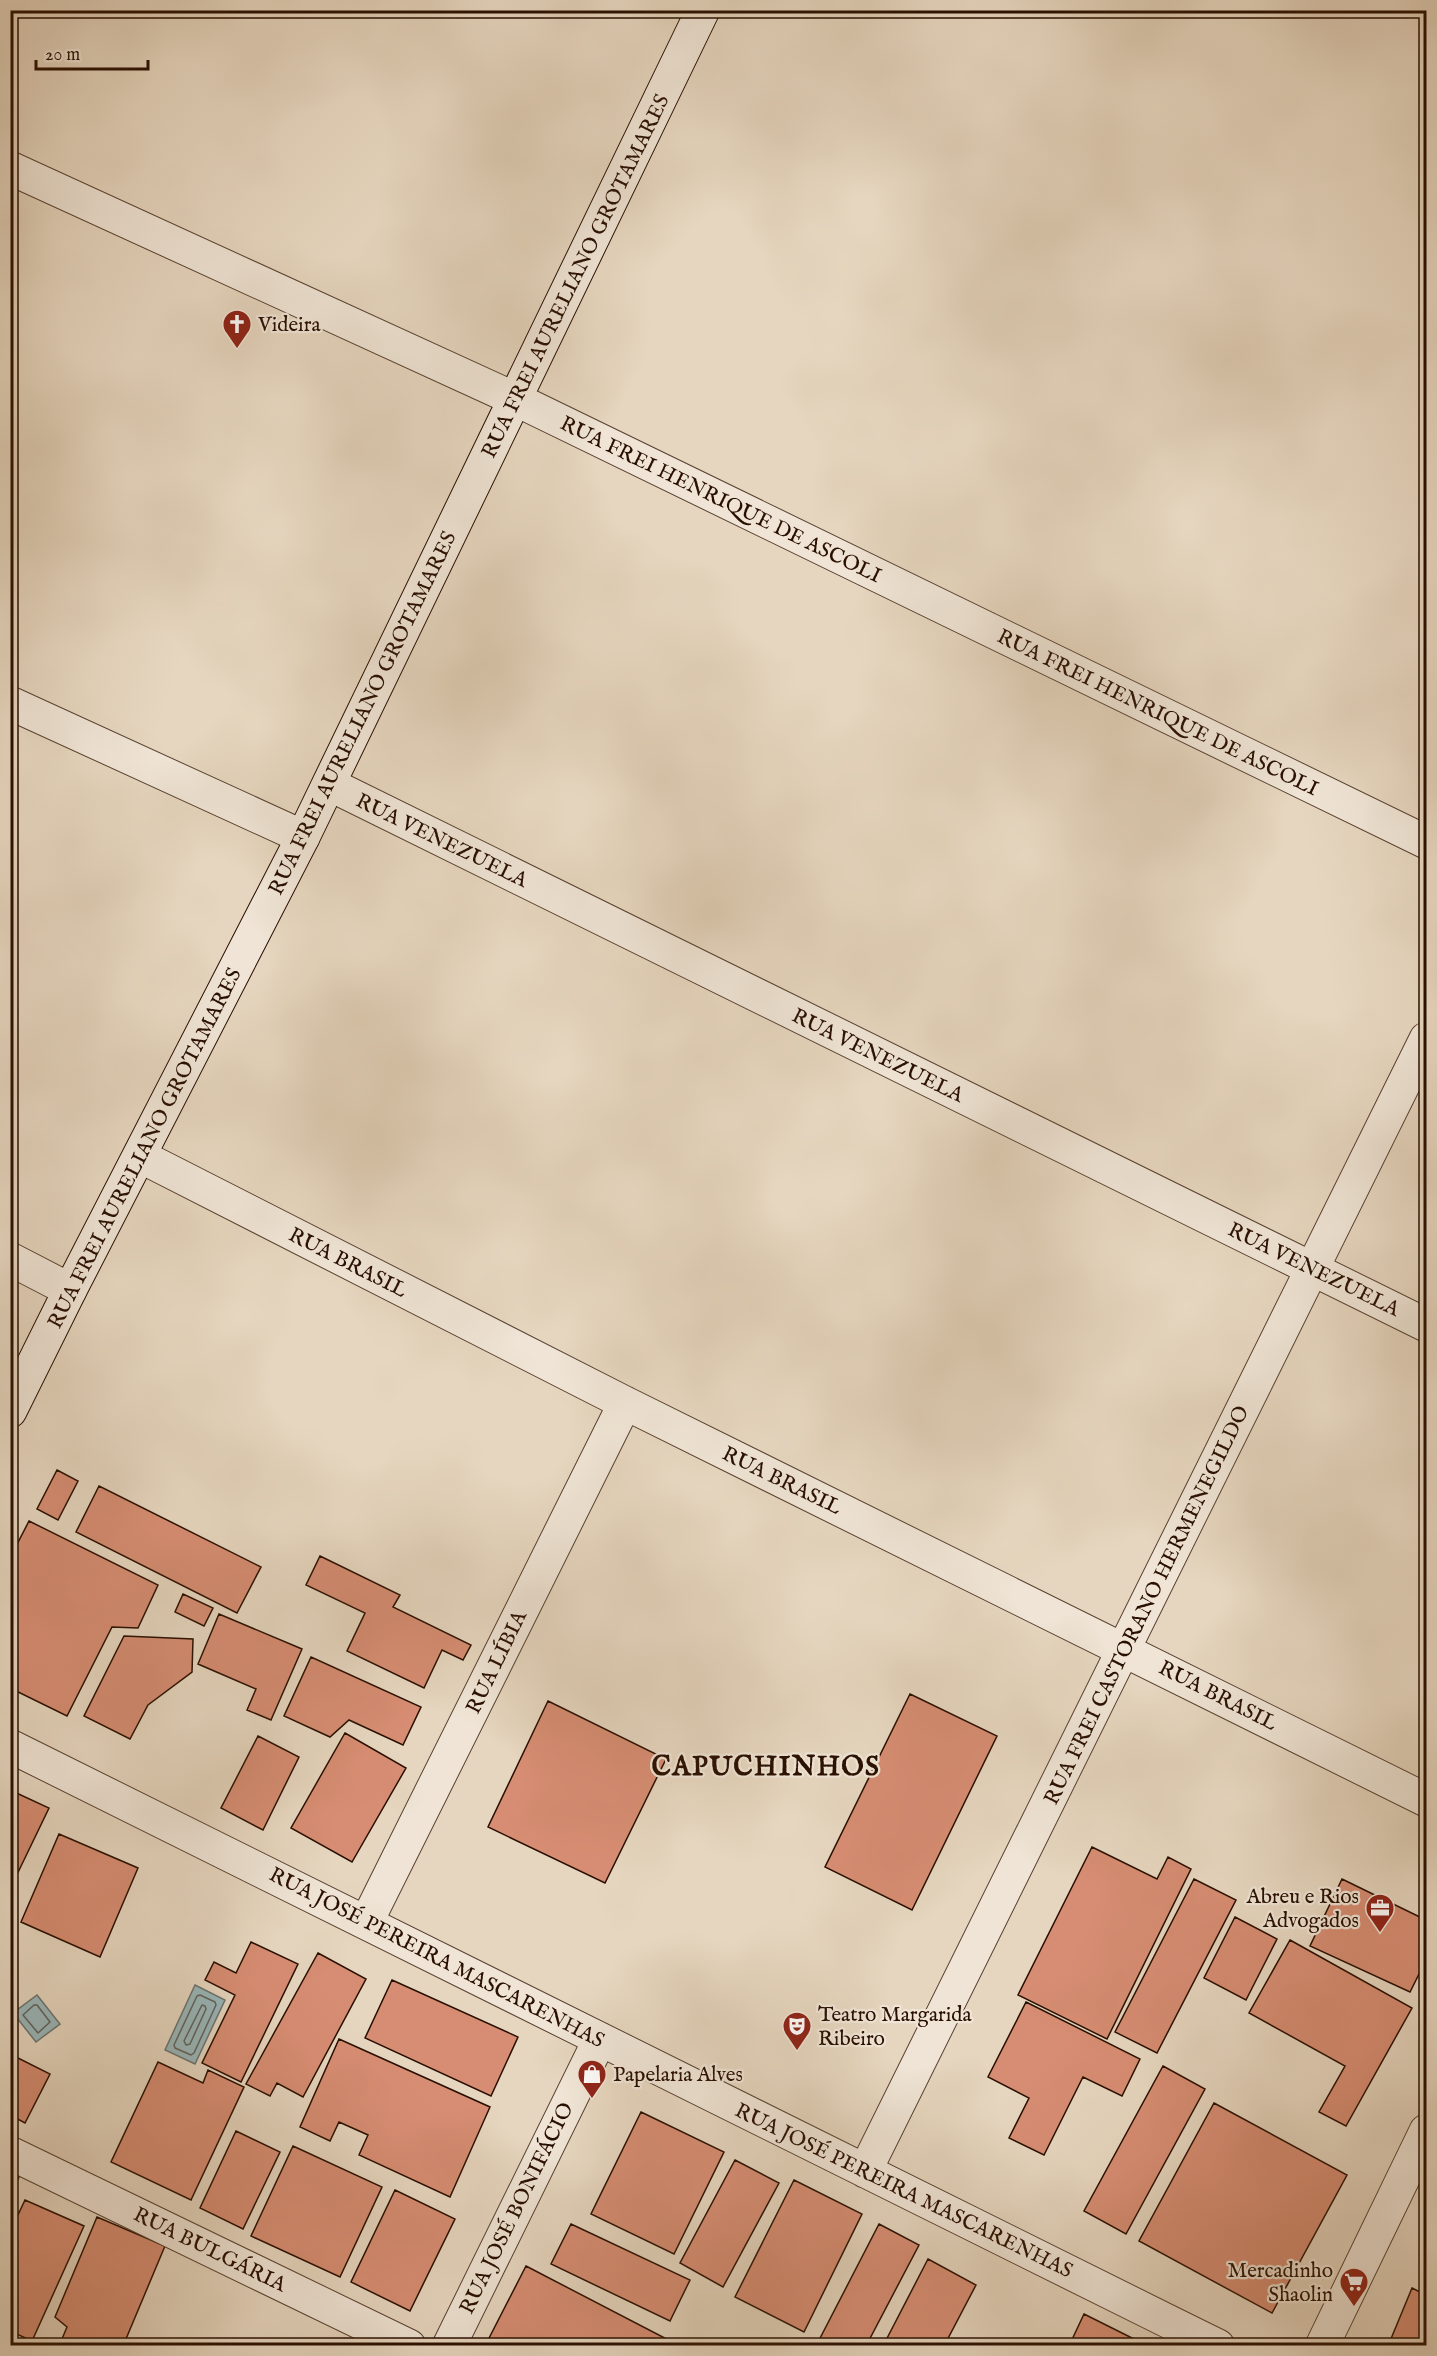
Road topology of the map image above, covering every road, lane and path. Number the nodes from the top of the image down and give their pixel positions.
1 (704, 10) edge
2 (10, 168) edge
3 (515, 399) junction
4 (10, 703) edge
5 (329, 784) junction
6 (303, 837) junction
7 (1426, 842) edge
8 (1426, 1039) edge
9 (140, 1155) junction
10 (10, 1259) edge
11 (1312, 1269) junction
12 (70, 1290) junction
13 (1426, 1325) edge
14 (625, 1403) junction
15 (10, 1411) edge
16 (1125, 1649) junction
17 (10, 1746) edge
18 (1426, 1800) edge
19 (367, 1921) junction
20 (600, 2039) junction
21 (1426, 2131) edge
22 (10, 2153) edge
23 (865, 2171) junction
24 (409, 2346) edge
25 (448, 2346) edge
26 (1218, 2346) edge
27 (1322, 2346) edge

1 - 3 street, RUA FREI AURELIANO GROTAMARES
2 - 3 street, RUA FREI HENRIQUE DE ASCOLI
3 - 5 street, RUA FREI AURELIANO GROTAMARES
3 - 7 street, RUA FREI HENRIQUE DE ASCOLI
4 - 6 street
5 - 6 street, RUA FREI AURELIANO GROTAMARES
5 - 11 street, RUA VENEZUELA
6 - 9 street, RUA FREI AURELIANO GROTAMARES
8 - 11 street, RUA FREI CASTORANO HERMENEGILDO
9 - 12 street, RUA FREI AURELIANO GROTAMARES
9 - 14 street, RUA BRASIL
10 - 12 street
11 - 13 street, RUA VENEZUELA
11 - 16 street, RUA FREI CASTORANO HERMENEGILDO
12 - 15 street, RUA FREI AURELIANO GROTAMARES
14 - 16 street, RUA BRASIL
14 - 19 street, RUA LÍBIA
16 - 18 street, RUA BRASIL
16 - 23 street, RUA FREI CASTORANO HERMENEGILDO
17 - 19 street, RUA JOSÉ PEREIRA MASCARENHAS
19 - 20 street, RUA JOSÉ PEREIRA MASCARENHAS
20 - 23 street, RUA JOSÉ PEREIRA MASCARENHAS
20 - 25 street, RUA JOSÉ BONIFÁCIO
21 - 27 street
22 - 24 street, RUA BULGÁRIA
23 - 26 street, RUA JOSÉ PEREIRA MASCARENHAS

